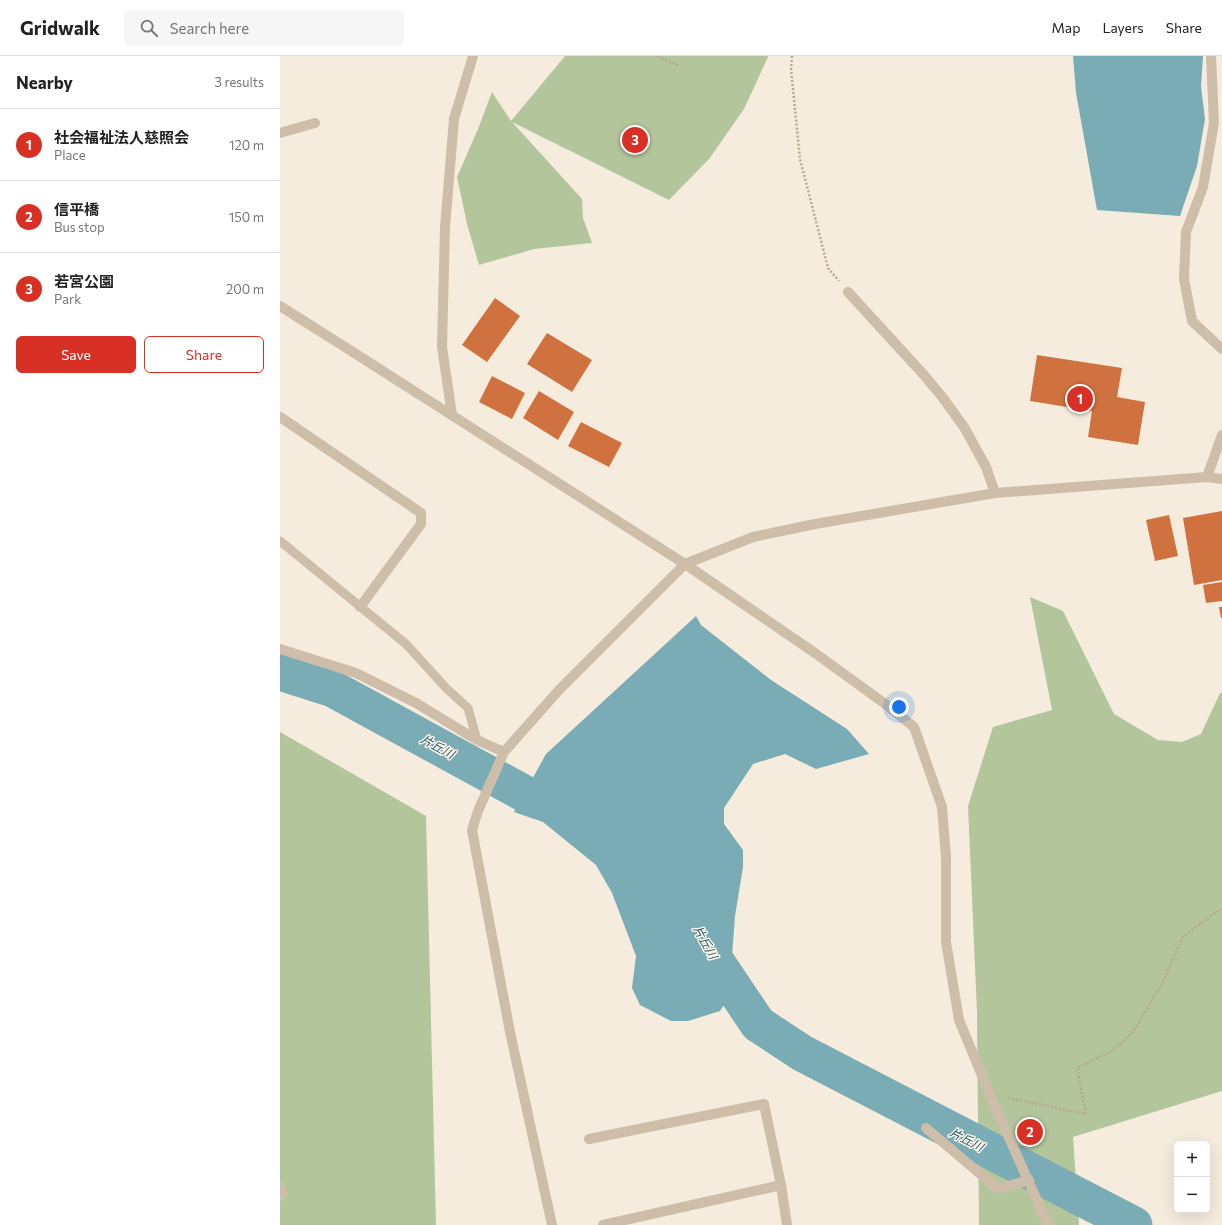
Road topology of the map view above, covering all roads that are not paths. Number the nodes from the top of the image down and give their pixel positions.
1 (473, 56) edge
2 (1211, 56) edge
3 (315, 123) dead end
4 (280, 133) edge
5 (848, 292) road end
6 (280, 306) edge
7 (1222, 349) edge
8 (452, 415) junction
9 (280, 417) edge
10 (1222, 435) edge
11 (1207, 477) junction
12 (1222, 479) edge
13 (995, 493) junction
14 (280, 541) edge
15 (685, 564) junction
16 (360, 607) junction
17 (280, 649) edge
18 (477, 740) junction
19 (504, 752) junction
20 (926, 1128) dead end
21 (589, 1139) dead end
22 (1028, 1180) junction
23 (781, 1185) junction
24 (280, 1186) edge
25 (280, 1196) edge
26 (552, 1225) edge
27 (603, 1225) edge
28 (787, 1225) edge
29 (1048, 1225) edge

1 - 8 street
2 - 7 street
3 - 4 street
5 - 13 street
6 - 8 street
8 - 15 street
9 - 16 street
10 - 11 street
11 - 12 street
11 - 13 street
13 - 15 street
14 - 16 lane
15 - 19 street
15 - 22 street
16 - 18 lane
17 - 18 street
18 - 19 street
19 - 26 street
20 - 22 street
21 - 23 street
22 - 29 street
23 - 27 street
23 - 28 street
24 - 25 street

